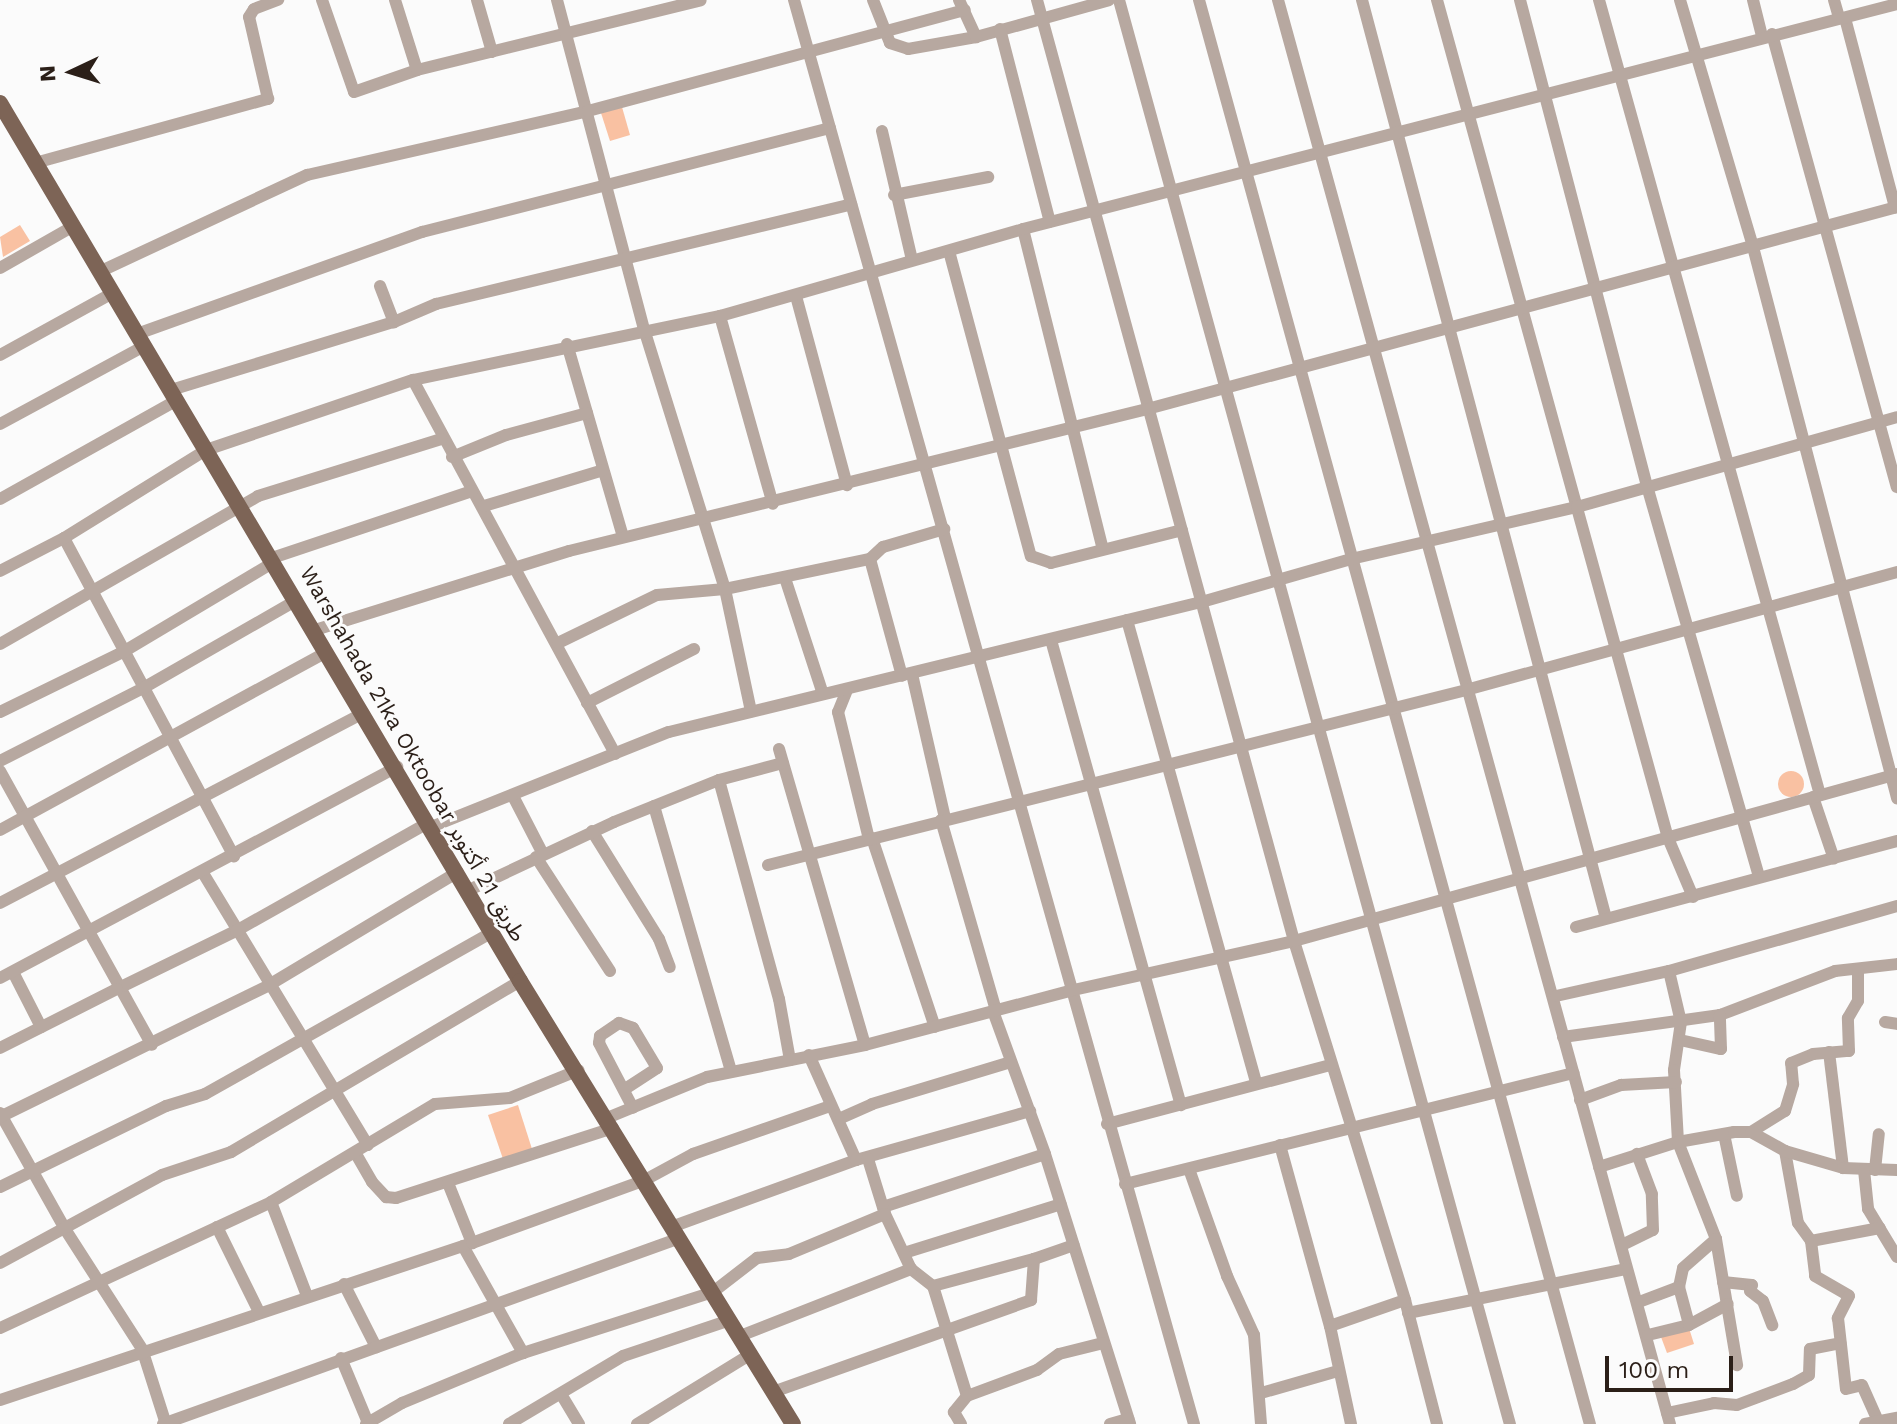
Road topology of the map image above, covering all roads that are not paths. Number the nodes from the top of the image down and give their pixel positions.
1 (278, 0) edge
2 (322, 0) edge
3 (395, 0) edge
4 (477, 0) edge
5 (557, 0) edge
6 (639, 0) edge
7 (701, 0) edge
8 (794, 0) edge
9 (873, 0) edge
10 (1037, 0) edge
11 (1109, 0) edge
12 (1119, 0) edge
13 (1199, 0) edge
14 (1278, 0) edge
15 (1362, 0) edge
16 (1437, 0) edge
17 (1520, 0) edge
18 (1599, 0) edge
19 (1680, 0) edge
20 (1753, 0) edge
21 (1834, 0) edge
22 (1897, 4) edge
23 (962, 5) edge
24 (643, 15) junction
25 (1041, 17) junction
26 (1842, 17) junction
27 (880, 29) junction
28 (1000, 29) junction
29 (566, 34) junction
30 (1767, 36) junction
31 (976, 37) junction
32 (492, 52) junction
33 (809, 52) junction
34 (1695, 52) junction
35 (417, 70) junction
36 (1617, 72) junction
37 (1544, 92) junction
38 (0, 103) edge
39 (588, 111) junction
40 (1469, 113) junction
41 (830, 128) junction
42 (882, 131) dead end
43 (1397, 132) junction
44 (1319, 152) junction
45 (35, 163) junction
46 (1247, 171) junction
47 (988, 177) dead end
48 (607, 185) junction
49 (1169, 192) junction
50 (894, 195) junction
51 (851, 204) junction
52 (1896, 207) edge
53 (1098, 212) junction
54 (1050, 222) junction
55 (72, 227) junction
56 (1827, 227) junction
57 (1023, 229) junction
58 (1753, 247) junction
59 (949, 251) junction
60 (625, 259) junction
61 (912, 260) junction
62 (0, 268) edge
63 (1673, 269) junction
64 (871, 271) junction
65 (99, 272) junction
66 (380, 286) dead end
67 (1597, 287) junction
68 (111, 294) junction
69 (796, 296) junction
70 (1524, 307) junction
71 (720, 316) junction
72 (394, 322) junction
73 (1450, 328) junction
74 (644, 329) junction
75 (141, 340) junction
76 (567, 344) junction
77 (1375, 349) junction
78 (0, 355) edge
79 (1303, 367) junction
80 (413, 380) junction
81 (1226, 387) junction
82 (174, 395) junction
83 (1151, 408) junction
84 (587, 413) junction
85 (1897, 417) edge
86 (1880, 422) junction
87 (0, 424) edge
88 (1075, 426) junction
89 (441, 439) junction
90 (1002, 443) junction
91 (1801, 443) junction
92 (206, 450) junction
93 (452, 457) junction
94 (1725, 462) junction
95 (928, 463) junction
96 (603, 470) junction
97 (847, 485) junction
98 (1647, 486) junction
99 (1897, 487) edge
100 (472, 491) junction
101 (0, 499) edge
102 (241, 504) junction
103 (773, 504) junction
104 (484, 506) junction
105 (1577, 507) junction
106 (700, 520) junction
107 (1501, 524) junction
108 (944, 529) junction
109 (1182, 530) junction
110 (623, 537) junction
111 (64, 538) junction
112 (1428, 540) junction
113 (1102, 547) junction
114 (870, 559) junction
115 (1351, 559) junction
116 (273, 560) junction
117 (514, 570) junction
118 (0, 571) edge
119 (1897, 572) edge
120 (785, 578) junction
121 (1277, 581) junction
122 (1843, 588) junction
123 (725, 589) junction
124 (91, 594) junction
125 (297, 600) junction
126 (1205, 601) junction
127 (1765, 607) junction
128 (1127, 620) junction
129 (1687, 626) junction
130 (315, 630) junction
131 (1051, 640) junction
132 (558, 643) junction
133 (0, 644) edge
134 (1617, 647) junction
135 (694, 649) dead end
136 (123, 652) junction
137 (326, 652) junction
138 (977, 657) junction
139 (1541, 668) junction
140 (907, 675) junction
141 (145, 687) junction
142 (847, 690) junction
143 (1466, 690) junction
144 (823, 694) junction
145 (587, 703) junction
146 (1390, 707) junction
147 (751, 711) junction
148 (0, 712) edge
149 (363, 713) junction
150 (1318, 725) junction
151 (172, 740) junction
152 (1243, 744) junction
153 (779, 749) dead end
154 (615, 754) junction
155 (0, 761) edge
156 (783, 763) junction
157 (1170, 764) junction
158 (397, 767) junction
159 (0, 771) edge
160 (1894, 775) edge
161 (719, 780) junction
162 (1093, 783) junction
163 (513, 796) junction
164 (1816, 796) junction
165 (203, 798) junction
166 (1897, 798) edge
167 (1021, 803) junction
168 (654, 806) junction
169 (1741, 817) junction
170 (25, 818) junction
171 (943, 819) junction
172 (430, 825) junction
173 (0, 830) edge
174 (592, 831) junction
175 (1668, 838) junction
176 (871, 839) junction
177 (1897, 841) edge
178 (809, 854) junction
179 (540, 855) junction
180 (234, 856) junction
181 (1590, 858) junction
182 (1834, 859) junction
183 (768, 865) dead end
184 (458, 872) junction
185 (203, 873) junction
186 (56, 875) junction
187 (1759, 876) junction
188 (1519, 878) junction
189 (469, 890) junction
190 (1693, 897) junction
191 (1445, 901) junction
192 (0, 903) edge
193 (1897, 906) edge
194 (1606, 918) junction
195 (1371, 921) junction
196 (1576, 927) dead end
197 (88, 930) junction
198 (236, 931) junction
199 (493, 932) junction
200 (1294, 941) junction
201 (1220, 957) junction
202 (1897, 964) edge
203 (670, 967) dead end
204 (1858, 970) junction
205 (610, 971) dead end
206 (1669, 971) junction
207 (13, 972) junction
208 (1148, 975) junction
209 (0, 978) edge
210 (520, 981) junction
211 (269, 985) junction
212 (120, 988) junction
213 (1069, 991) junction
214 (1556, 996) junction
215 (995, 1011) junction
216 (1720, 1015) junction
217 (1681, 1022) junction
218 (41, 1027) junction
219 (935, 1027) junction
220 (1563, 1037) junction
221 (300, 1040) junction
222 (1680, 1040) junction
223 (152, 1045) junction
224 (865, 1045) junction
225 (0, 1048) edge
226 (1829, 1052) junction
227 (809, 1055) junction
228 (790, 1060) junction
229 (1011, 1062) junction
230 (1331, 1065) junction
231 (579, 1070) junction
232 (731, 1071) junction
233 (1573, 1073) junction
234 (1676, 1082) junction
235 (1256, 1083) junction
236 (625, 1089) junction
237 (336, 1091) junction
238 (1500, 1092) junction
239 (1580, 1100) junction
240 (1181, 1105) junction
241 (830, 1106) junction
242 (633, 1108) junction
243 (1426, 1108) junction
244 (1030, 1111) junction
245 (1, 1116) edge
246 (841, 1118) junction
247 (610, 1123) junction
248 (1107, 1124) junction
249 (1348, 1128) junction
250 (1751, 1132) junction
251 (1724, 1134) junction
252 (1879, 1134) dead end
253 (1678, 1142) junction
254 (368, 1145) junction
255 (1280, 1145) junction
256 (1785, 1151) junction
257 (356, 1154) junction
258 (1045, 1154) junction
259 (1637, 1154) junction
260 (862, 1160) junction
261 (1599, 1167) junction
262 (1843, 1168) junction
263 (1189, 1169) junction
264 (32, 1170) junction
265 (1869, 1170) junction
266 (1897, 1170) edge
267 (645, 1180) junction
268 (448, 1183) junction
269 (1125, 1184) junction
270 (0, 1187) edge
271 (1737, 1196) dead end
272 (271, 1202) junction
273 (1061, 1204) junction
274 (884, 1211) junction
275 (217, 1227) junction
276 (1880, 1228) junction
277 (65, 1229) junction
278 (677, 1232) junction
279 (1716, 1239) junction
280 (1811, 1241) junction
281 (467, 1244) junction
282 (1074, 1245) junction
283 (1622, 1245) junction
284 (904, 1253) junction
285 (1897, 1257) edge
286 (1034, 1259) junction
287 (0, 1263) edge
288 (911, 1269) junction
289 (1627, 1269) junction
290 (97, 1279) junction
291 (1723, 1282) junction
292 (344, 1284) junction
293 (933, 1286) junction
294 (1552, 1286) junction
295 (1679, 1287) junction
296 (713, 1292) junction
297 (307, 1296) junction
298 (1478, 1301) junction
299 (493, 1302) junction
300 (1639, 1302) junction
301 (1728, 1304) junction
302 (1407, 1307) junction
303 (259, 1312) junction
304 (730, 1320) junction
305 (1689, 1325) junction
306 (1772, 1325) dead end
307 (1330, 1326) junction
308 (0, 1328) edge
309 (946, 1330) junction
310 (1648, 1335) junction
311 (740, 1336) junction
312 (1103, 1343) junction
313 (1840, 1343) junction
314 (376, 1347) junction
315 (142, 1349) junction
316 (523, 1353) junction
317 (751, 1354) junction
318 (341, 1358) junction
319 (1737, 1365) dead end
320 (1338, 1371) junction
321 (773, 1392) junction
322 (1261, 1393) junction
323 (561, 1394) junction
324 (967, 1396) junction
325 (0, 1400) edge
326 (1668, 1418) edge
327 (1897, 1418) edge
328 (1129, 1421) edge
329 (1872, 1423) edge
330 (165, 1424) edge
331 (367, 1424) edge
332 (509, 1424) edge
333 (579, 1424) edge
334 (637, 1424) edge
335 (793, 1424) edge
336 (961, 1424) edge
337 (1110, 1424) edge
338 (1194, 1424) edge
339 (1261, 1424) edge
340 (1351, 1424) edge
341 (1437, 1424) edge
342 (1510, 1424) edge
343 (1590, 1424) edge

1 - 45 street
2 - 35 street
3 - 35 street
4 - 32 street
5 - 29 street
6 - 24 street
7 - 24 street
8 - 33 street
9 - 27 street
10 - 25 street
11 - 25 street
12 - 49 street
13 - 46 street
14 - 44 street
15 - 43 street
16 - 40 street
17 - 37 street
18 - 36 street
19 - 34 street
20 - 30 street
21 - 26 street
22 - 26 street
23 - 27 street
23 - 31 street
24 - 29 street
25 - 28 street
25 - 53 street
26 - 30 street
26 - 52 street
27 - 31 street
27 - 33 street
28 - 31 street
28 - 54 street
29 - 32 street
29 - 39 street
30 - 34 street
30 - 56 street
32 - 35 street
33 - 39 street
33 - 41 street
34 - 36 street
34 - 58 street
36 - 37 street
36 - 63 street
37 - 40 street
37 - 67 street
38 - 45 main road, Warshahada 21ka Oktoobar طريق 21 أكتوبر
39 - 48 street
39 - 65 street
40 - 43 street
40 - 70 street
41 - 48 street
41 - 51 street
42 - 50 street
43 - 44 street
43 - 73 street
44 - 46 street
44 - 77 street
45 - 55 main road, Warshahada 21ka Oktoobar طريق 21 أكتوبر
46 - 49 street
46 - 79 street
47 - 50 street
48 - 60 street
48 - 75 street
49 - 53 street
49 - 81 street
50 - 61 street
51 - 60 street
51 - 64 street
52 - 56 street
53 - 54 street
53 - 83 street
54 - 57 street
55 - 62 street
55 - 65 main road, Warshahada 21ka Oktoobar طريق 21 أكتوبر
56 - 58 street
56 - 86 street
57 - 59 street
57 - 88 street
58 - 63 street
58 - 91 street
59 - 61 street
59 - 90 street
60 - 72 street
60 - 74 street
61 - 64 street
63 - 67 street
63 - 94 street
64 - 69 street
64 - 95 street
65 - 68 main road, Warshahada 21ka Oktoobar طريق 21 أكتوبر
66 - 72 street
67 - 70 street
67 - 98 street
68 - 75 main road, Warshahada 21ka Oktoobar طريق 21 أكتوبر
68 - 78 street
69 - 71 street
69 - 97 street
70 - 73 street
70 - 105 street
71 - 74 street
71 - 103 street
72 - 82 street
73 - 77 street
73 - 107 street
74 - 76 street
74 - 106 street
75 - 82 main road, Warshahada 21ka Oktoobar طريق 21 أكتوبر
75 - 87 street
76 - 80 street
76 - 84 street
77 - 79 street
77 - 112 street
79 - 81 street
79 - 115 street
80 - 89 street
80 - 92 street
81 - 83 street
81 - 121 street
82 - 92 main road, Warshahada 21ka Oktoobar طريق 21 أكتوبر
82 - 101 street
83 - 88 street
83 - 109 street
84 - 93 street
84 - 96 street
85 - 86 street
86 - 91 street
86 - 99 street
88 - 90 street
88 - 113 street
89 - 93 street
89 - 102 street
90 - 95 street
90 - 113 street
91 - 94 street
91 - 122 street
92 - 102 main road, Warshahada 21ka Oktoobar طريق 21 أكتوبر
92 - 111 street
93 - 100 street
94 - 98 street
94 - 127 street
95 - 97 street
95 - 108 street
96 - 104 street
96 - 110 street
97 - 103 street
98 - 105 street
98 - 129 street
100 - 104 street
100 - 116 street
102 - 116 main road, Warshahada 21ka Oktoobar طريق 21 أكتوبر
102 - 124 street
103 - 106 street
104 - 117 street
105 - 107 street
105 - 134 street
106 - 110 street
106 - 123 street
107 - 112 street
107 - 139 street
108 - 114 street
108 - 138 street
109 - 113 street
109 - 126 street
110 - 117 street
111 - 118 street
111 - 124 street
112 - 115 street
112 - 143 street
114 - 120 street
114 - 140 street
115 - 121 street
115 - 146 street
116 - 125 main road, Warshahada 21ka Oktoobar طريق 21 أكتوبر
116 - 136 street
117 - 130 street
117 - 132 street
119 - 122 street
120 - 123 street
120 - 144 street
121 - 126 street
121 - 150 street
122 - 127 street
122 - 160 street
123 - 132 street
123 - 147 street
124 - 133 street
124 - 136 street
125 - 130 main road, Warshahada 21ka Oktoobar طريق 21 أكتوبر
125 - 141 street
126 - 128 street
126 - 152 street
127 - 129 street
127 - 164 street
128 - 131 street
128 - 157 street
129 - 134 street
129 - 169 street
130 - 137 main road, Warshahada 21ka Oktoobar طريق 21 أكتوبر
131 - 138 street
131 - 162 street
132 - 145 street
134 - 139 street
134 - 175 street
135 - 145 street
136 - 141 street
136 - 148 street
137 - 149 main road, Warshahada 21ka Oktoobar طريق 21 أكتوبر
137 - 151 street
138 - 140 street
138 - 167 street
139 - 143 street
139 - 181 street
140 - 142 street
140 - 171 street
141 - 151 street
141 - 155 street
142 - 144 street
142 - 176 street
143 - 146 street
143 - 188 street
144 - 147 street
145 - 154 street
146 - 150 street
146 - 191 street
147 - 154 street
149 - 158 main road, Warshahada 21ka Oktoobar طريق 21 أكتوبر
149 - 165 street
150 - 152 street
150 - 195 street
151 - 165 street
151 - 170 street
152 - 157 street
152 - 200 street
153 - 156 street
154 - 163 street
156 - 161 street
156 - 178 street
157 - 162 street
157 - 201 street
158 - 172 main road, Warshahada 21ka Oktoobar طريق 21 أكتوبر
158 - 180 street
159 - 170 street
160 - 164 street
160 - 166 street
161 - 168 street
161 - 228 street
162 - 167 street
162 - 208 street
163 - 172 street
163 - 179 street
164 - 169 street
164 - 182 street
165 - 180 street
165 - 186 street
167 - 171 street
167 - 213 street
168 - 174 street
168 - 232 street
169 - 175 street
169 - 187 street
170 - 173 street
170 - 186 street
171 - 176 street
171 - 215 street
172 - 184 main road, Warshahada 21ka Oktoobar طريق 21 أكتوبر
172 - 198 street
174 - 179 street
174 - 203 street
175 - 181 street
175 - 190 street
176 - 178 street
176 - 219 street
177 - 182 street
178 - 183 street
178 - 224 street
179 - 189 street
179 - 205 street
180 - 185 street
181 - 188 street
181 - 194 street
182 - 187 street
184 - 189 main road, Warshahada 21ka Oktoobar طريق 21 أكتوبر
184 - 211 street
185 - 197 street
185 - 198 street
186 - 192 street
186 - 197 street
187 - 190 street
188 - 191 street
188 - 214 street
189 - 199 main road, Warshahada 21ka Oktoobar طريق 21 أكتوبر
190 - 194 street
191 - 195 street
191 - 238 street
193 - 206 street
194 - 196 street
195 - 200 street
195 - 243 street
197 - 207 street
197 - 212 street
198 - 211 street
198 - 212 street
199 - 210 main road, Warshahada 21ka Oktoobar طريق 21 أكتوبر
199 - 221 street
200 - 201 street
200 - 230 street
201 - 208 street
201 - 235 street
202 - 204 street
204 - 216 street
204 - 226 street
206 - 214 street
206 - 217 street
207 - 209 street
207 - 218 street
208 - 213 street
208 - 240 street
210 - 231 main road, Warshahada 21ka Oktoobar طريق 21 أكتوبر
210 - 237 street
211 - 221 street
211 - 223 street
212 - 218 street
212 - 223 street
213 - 215 street
213 - 248 street
214 - 220 street
215 - 219 street
215 - 229 street
216 - 217 street
216 - 222 street
217 - 220 street
217 - 222 street
218 - 225 street
219 - 224 street
220 - 233 street
221 - 237 street
221 - 264 street
222 - 234 street
223 - 245 street
224 - 227 street
226 - 250 street
226 - 262 street
227 - 228 street
227 - 241 street
228 - 232 street
229 - 244 street
229 - 246 street
230 - 235 street
230 - 249 street
231 - 247 main road, Warshahada 21ka Oktoobar طريق 21 أكتوبر
231 - 254 street
232 - 242 street
233 - 238 street
233 - 239 street
234 - 239 street
234 - 253 street
235 - 240 street
236 - 236 street
236 - 242 street
237 - 254 street
237 - 277 street
238 - 243 street
238 - 294 street
239 - 261 street
240 - 248 street
241 - 246 street
241 - 267 street
242 - 247 street
243 - 249 street
243 - 298 street
244 - 258 street
244 - 260 street
245 - 264 street
246 - 260 street
247 - 267 main road, Warshahada 21ka Oktoobar طريق 21 أكتوبر
247 - 268 street
248 - 269 street
249 - 255 street
249 - 302 street
250 - 251 street
250 - 256 street
251 - 253 street
251 - 271 street
252 - 265 street
253 - 259 street
253 - 279 street
254 - 257 street
255 - 263 street
255 - 307 street
256 - 262 street
256 - 280 street
257 - 268 street
257 - 272 street
258 - 273 street
258 - 274 street
259 - 261 street
259 - 283 street
260 - 274 street
260 - 278 street
261 - 283 street
262 - 265 street
263 - 269 street
263 - 322 street
264 - 270 street
264 - 277 street
265 - 266 street
265 - 276 street
267 - 278 main road, Warshahada 21ka Oktoobar طريق 21 أكتوبر
267 - 281 street
268 - 281 street
269 - 338 street
272 - 275 street
272 - 297 street
273 - 282 street
273 - 284 street
274 - 284 street
274 - 296 street
275 - 290 street
275 - 303 street
276 - 280 street
276 - 285 street
277 - 287 street
277 - 290 street
278 - 296 main road, Warshahada 21ka Oktoobar طريق 21 أكتوبر
278 - 299 street
279 - 291 street
279 - 295 street
280 - 313 street
281 - 292 street
281 - 299 street
282 - 286 street
282 - 312 street
283 - 289 street
284 - 288 street
286 - 293 street
286 - 309 street
288 - 293 street
288 - 311 street
289 - 294 street
289 - 300 street
290 - 308 street
290 - 315 street
291 - 301 street
291 - 306 street
292 - 297 street
292 - 314 street
293 - 309 street
294 - 298 street
294 - 343 street
295 - 300 street
295 - 305 street
296 - 304 main road, Warshahada 21ka Oktoobar طريق 21 أكتوبر
296 - 316 street
297 - 303 street
298 - 302 street
298 - 342 street
299 - 314 street
299 - 316 street
300 - 310 street
301 - 305 street
301 - 319 street
302 - 307 street
302 - 341 street
303 - 315 street
304 - 311 main road, Warshahada 21ka Oktoobar طريق 21 أكتوبر
304 - 323 street
305 - 310 street
307 - 320 street
309 - 321 street
309 - 324 street
310 - 326 street
311 - 317 main road, Warshahada 21ka Oktoobar طريق 21 أكتوبر
312 - 324 street
312 - 328 street
313 - 326 street
313 - 329 street
314 - 318 street
315 - 325 street
315 - 330 street
316 - 331 street
317 - 321 main road, Warshahada 21ka Oktoobar طريق 21 أكتوبر
317 - 334 street
318 - 330 street
318 - 331 street
320 - 322 street
320 - 340 street
321 - 335 main road, Warshahada 21ka Oktoobar طريق 21 أكتوبر
322 - 339 street
323 - 332 street
323 - 333 street
324 - 336 street
327 - 329 street
328 - 337 street

